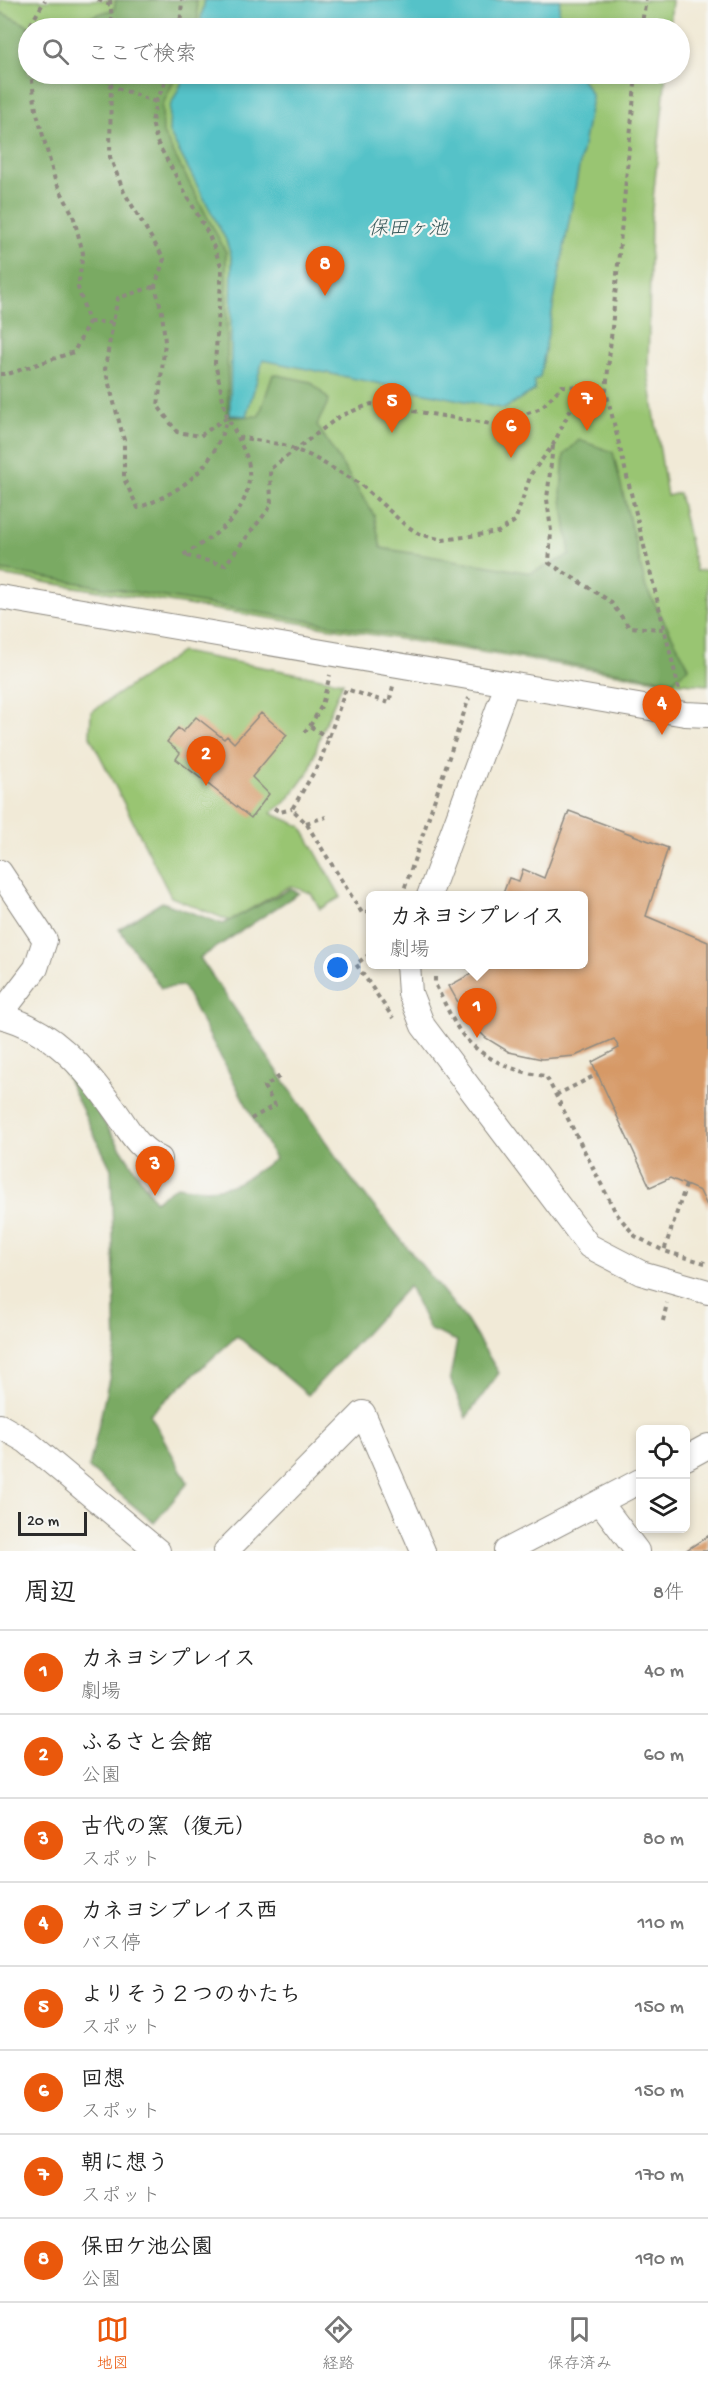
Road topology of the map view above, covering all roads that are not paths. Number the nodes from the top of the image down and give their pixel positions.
1 (0, 597) edge
2 (507, 685) junction
3 (708, 715) edge
4 (0, 872) edge
5 (431, 891) edge
6 (409, 969) edge
7 (0, 1016) edge
8 (160, 1159) dead end
9 (708, 1292) edge
10 (0, 1426) edge
11 (708, 1446) edge
12 (690, 1456) edge
13 (636, 1483) edge
14 (600, 1502) junction
15 (158, 1551) edge
16 (226, 1551) edge
17 (423, 1551) edge
18 (506, 1551) edge
19 (637, 1551) edge

1 - 2 street
2 - 3 street
2 - 5 street
4 - 7 street
6 - 9 street
7 - 8 street
10 - 15 street
11 - 12 street
13 - 14 street
14 - 18 street
14 - 19 street
16 - 17 street

